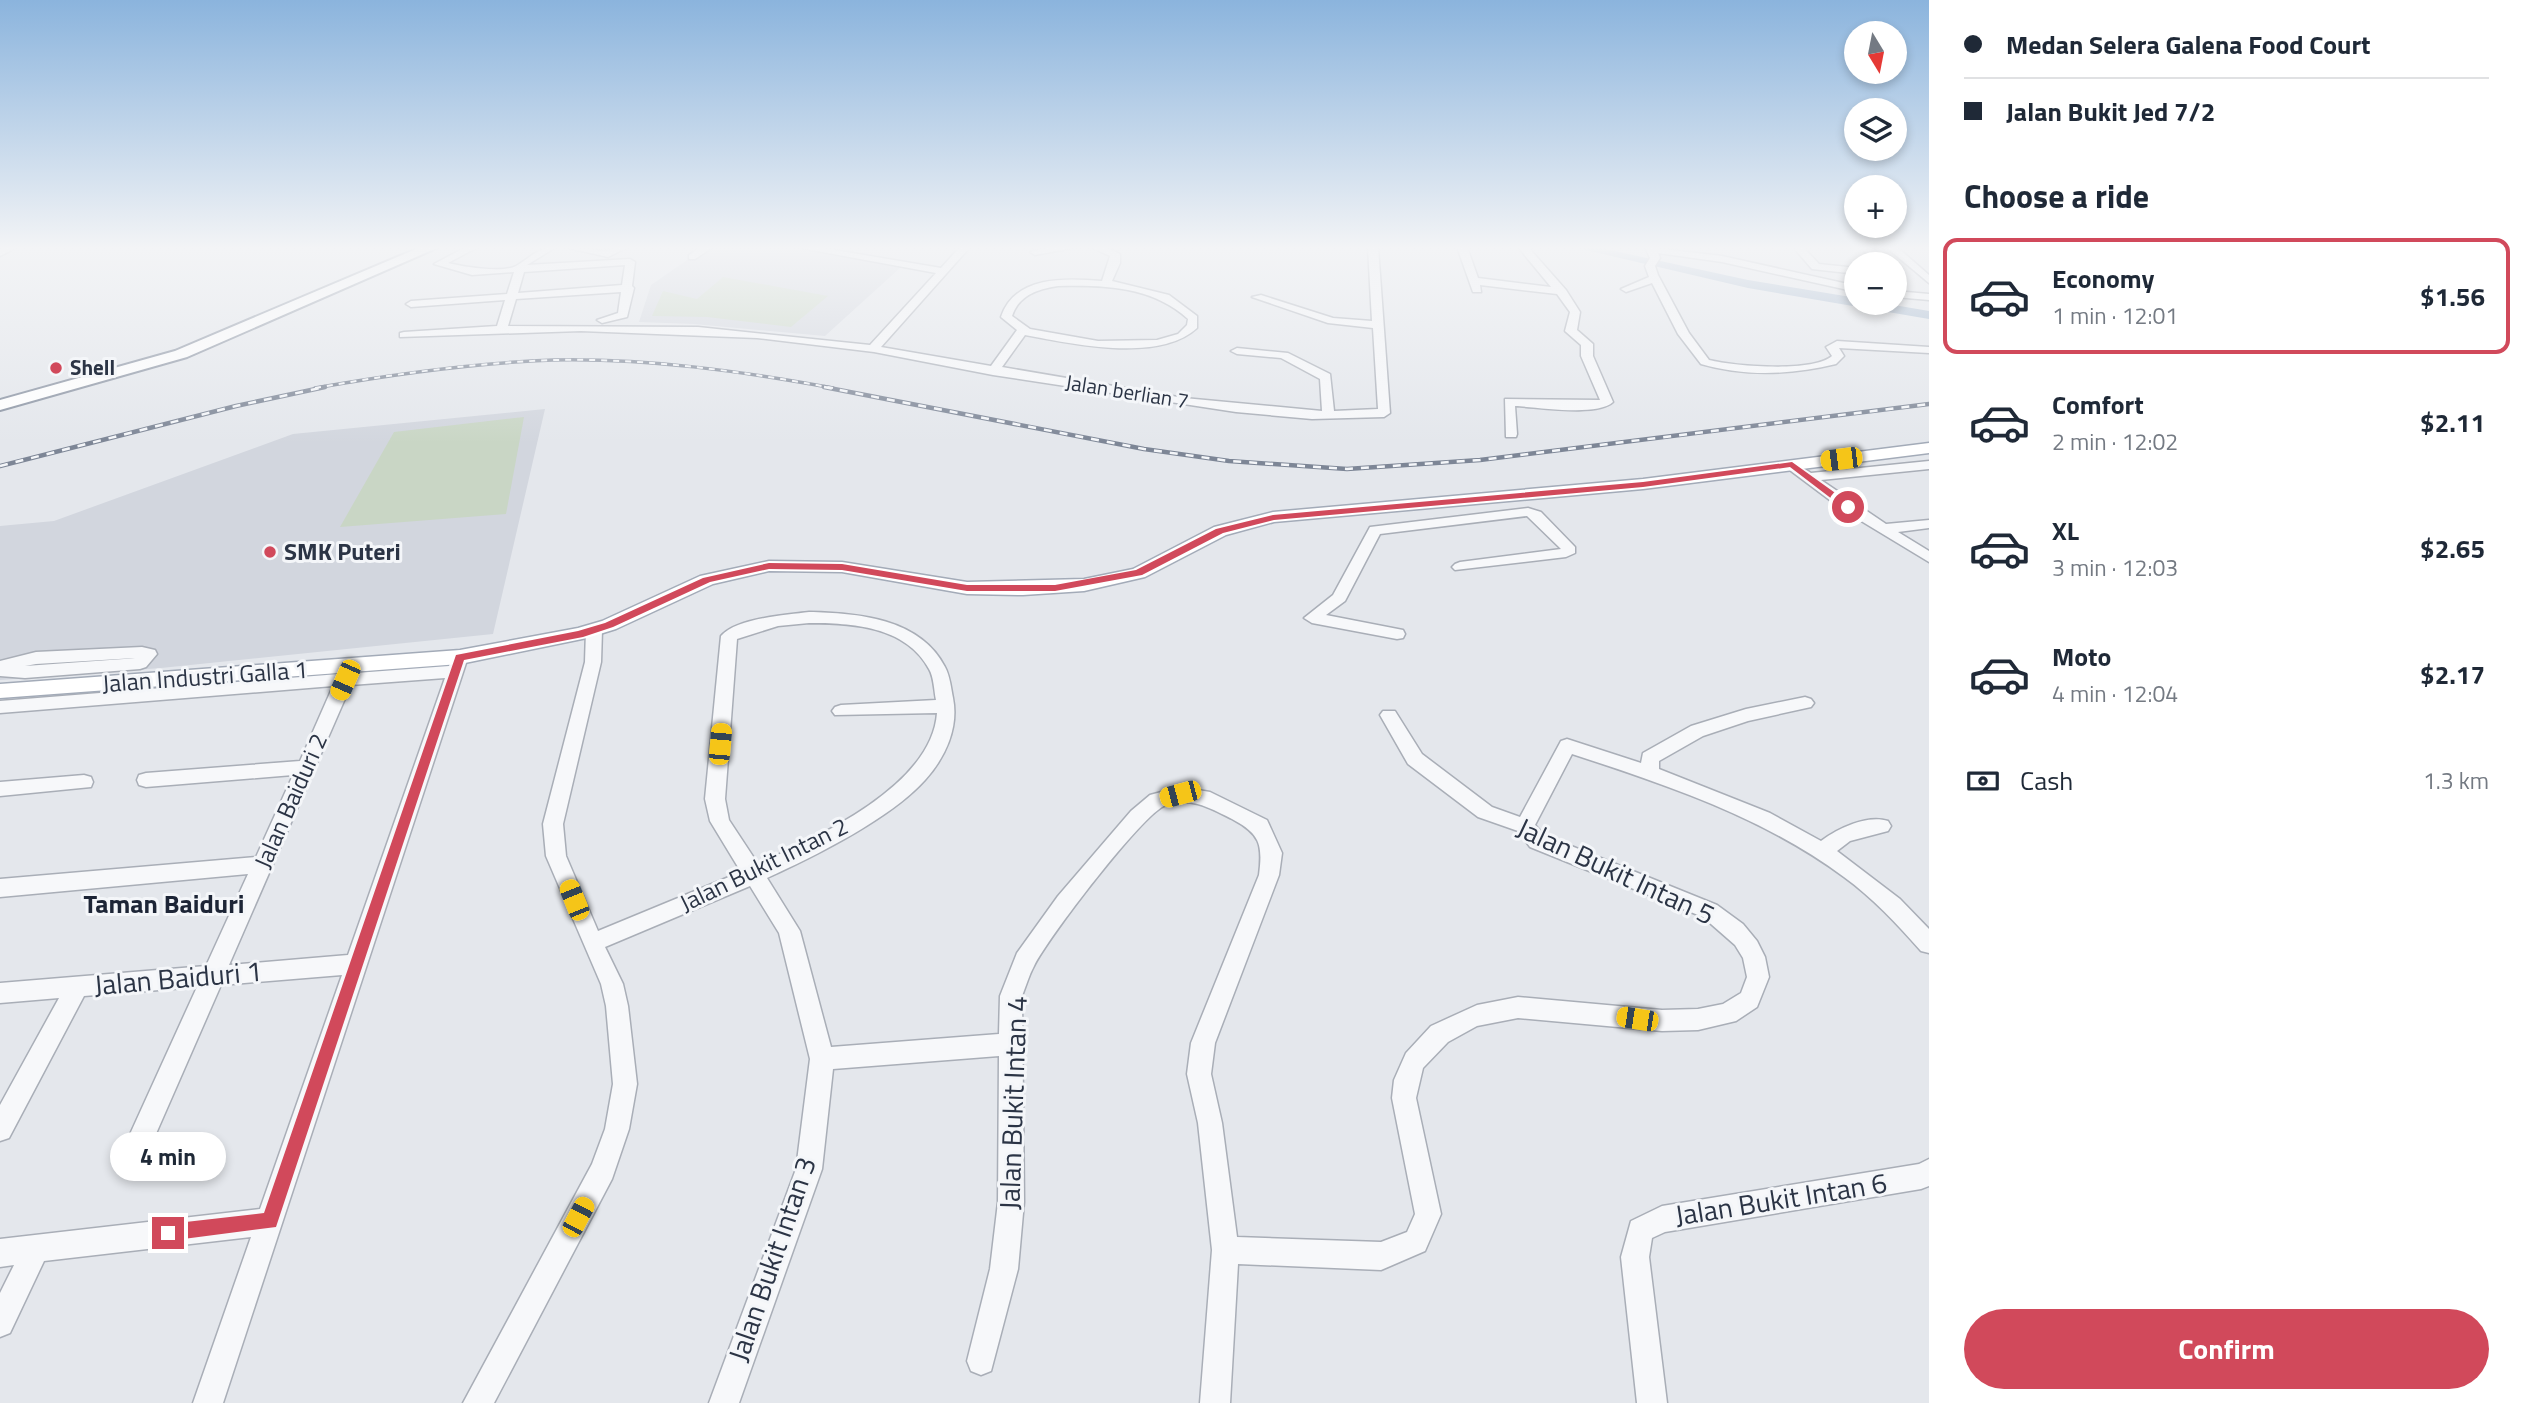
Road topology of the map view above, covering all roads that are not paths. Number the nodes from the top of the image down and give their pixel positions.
1 (263, 312) edge
2 (278, 312) edge
3 (507, 312) edge
4 (623, 312) edge
5 (906, 312) edge
6 (1007, 312) edge
7 (1187, 312) edge
8 (1305, 312) edge
9 (1378, 312) edge
10 (1575, 312) edge
11 (1675, 312) edge
12 (1379, 325) junction
13 (543, 326) junction
14 (502, 327) junction
15 (1023, 330) junction
16 (404, 335) dead end
17 (873, 349) junction
18 (1929, 350) edge
19 (1237, 351) dead end
20 (993, 371) junction
21 (0, 398) edge
22 (0, 405) edge
23 (1328, 414) junction
24 (1511, 434) dead end
25 (1929, 448) edge
26 (1792, 465) junction
27 (1929, 465) edge
28 (1808, 477) junction
29 (1385, 507) junction
30 (1929, 524) edge
31 (1399, 525) junction
32 (1885, 529) junction
33 (1929, 557) edge
34 (1460, 567) dead end
35 (594, 630) junction
36 (1397, 634) dead end
37 (729, 636) joint
38 (458, 664) junction
39 (0, 668) edge
40 (348, 673) junction
41 (0, 691) edge
42 (1805, 703) dead end
43 (946, 706) junction
44 (0, 707) edge
45 (841, 711) dead end
46 (1389, 715) dead end
47 (307, 767) junction
48 (1650, 772) junction
49 (146, 780) dead end
50 (84, 782) dead end
51 (0, 789) edge
52 (1881, 826) dead end
53 (1525, 827) junction
54 (1824, 850) junction
55 (264, 864) junction
56 (755, 874) junction
57 (0, 888) edge
58 (592, 943) junction
59 (1929, 944) edge
60 (356, 964) junction
61 (214, 975) junction
62 (78, 986) junction
63 (0, 993) edge
64 (1010, 1044) junction
65 (822, 1059) junction
66 (0, 1129) edge
67 (139, 1143) dead end
68 (1929, 1172) edge
69 (270, 1220) junction
70 (36, 1249) junction
71 (1225, 1250) junction
72 (0, 1253) edge
73 (0, 1323) edge
74 (981, 1361) dead end
75 (208, 1403) edge
76 (478, 1403) edge
77 (724, 1403) edge
78 (1215, 1403) edge
79 (1652, 1403) edge

1 - 21 highway
2 - 22 highway
3 - 14 street
4 - 13 street
5 - 17 street
6 - 15 street
7 - 15 street
8 - 12 street
9 - 12 street
10 - 24 street
11 - 18 street
12 - 23 street, Jalan berlian 7
13 - 14 street
13 - 17 street
14 - 16 street
15 - 20 street
17 - 20 street, Jalan berlian 7
19 - 23 street
20 - 23 street, Jalan berlian 7
25 - 26 main road, Jalan Industri Galla 1
26 - 28 street
26 - 29 main road, Jalan Industri Galla 1
27 - 28 street
28 - 32 street
29 - 31 street
29 - 35 main road, Jalan Industri Galla 1
30 - 32 street
31 - 34 street
31 - 36 street
32 - 33 street
35 - 38 main road, Jalan Industri Galla 1
35 - 58 street
37 - 43 street, Jalan Bukit Intan 2
37 - 56 street, Jalan Bukit Intan 3
38 - 40 main road, Jalan Industri Galla 1
38 - 60 street
39 - 39 street
40 - 41 main road, Jalan Industri Galla 1
40 - 44 street
40 - 47 street, Jalan Baiduri 2
42 - 48 street
43 - 45 street
43 - 56 street, Jalan Bukit Intan 2
46 - 53 street, Jalan Bukit Intan 5
47 - 49 street
47 - 55 street, Jalan Baiduri 2
48 - 53 street
48 - 54 street
50 - 51 street
52 - 54 street
53 - 71 street, Jalan Bukit Intan 5
54 - 59 street
55 - 57 street
55 - 61 street, Jalan Baiduri 2
56 - 58 street, Jalan Bukit Intan 2
56 - 65 street, Jalan Bukit Intan 3
58 - 76 street
60 - 61 street, Jalan Baiduri 1
60 - 69 street
61 - 62 street, Jalan Baiduri 1
61 - 67 street, Jalan Baiduri 2
62 - 63 street, Jalan Baiduri 1
62 - 66 street
64 - 65 street
64 - 71 street, Jalan Bukit Intan 4
64 - 74 street, Jalan Bukit Intan 4
65 - 77 street, Jalan Bukit Intan 3
68 - 79 street, Jalan Bukit Intan 6
69 - 70 street
69 - 75 street
70 - 72 street
70 - 73 street
71 - 78 street, Jalan Bukit Intan 4

